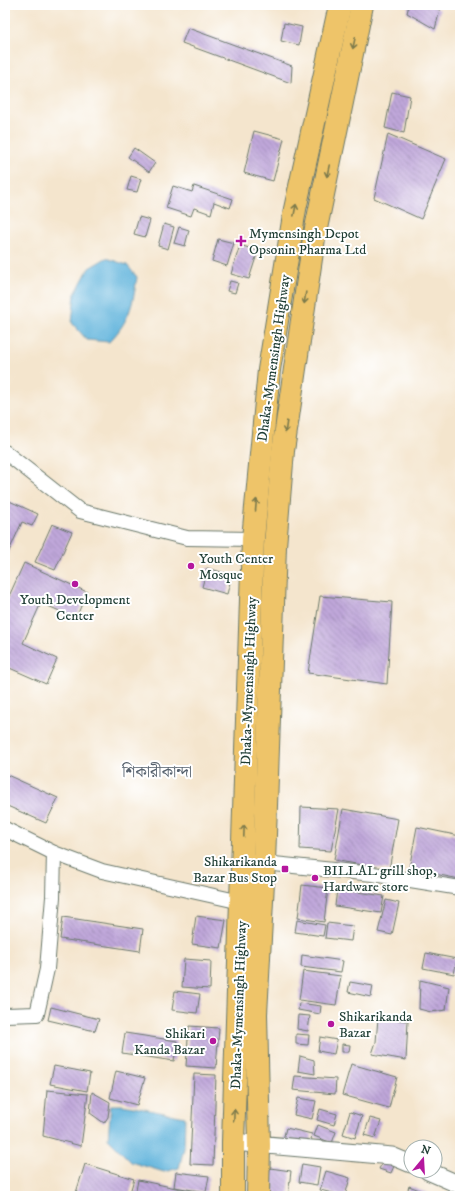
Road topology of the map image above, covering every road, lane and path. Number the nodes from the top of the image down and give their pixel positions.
1 (340, 5) edge
2 (362, 5) edge
3 (5, 452) edge
4 (253, 539) junction
5 (5, 829) edge
6 (54, 853) junction
7 (264, 864) junction
8 (460, 888) edge
9 (241, 902) junction
10 (5, 1015) edge
11 (233, 1142) junction
12 (259, 1145) junction
13 (403, 1161) edge
14 (443, 1178) edge
15 (460, 1185) edge
16 (233, 1196) edge
17 (258, 1196) edge

4 -> 1 highway, Dhaka-Mymensingh Highway
2 -> 7 highway, Dhaka-Mymensingh Highway
3 - 4 street
9 -> 4 highway, Dhaka-Mymensingh Highway
5 - 6 street
6 - 9 street
6 - 10 street
7 - 8 street
7 - 12 highway, Dhaka-Mymensingh Highway
11 -> 9 highway, Dhaka-Mymensingh Highway
11 - 12 street
11 - 16 highway, Dhaka-Mymensingh Highway
12 - 13 street
12 - 17 highway, Dhaka-Mymensingh Highway
14 - 15 street

